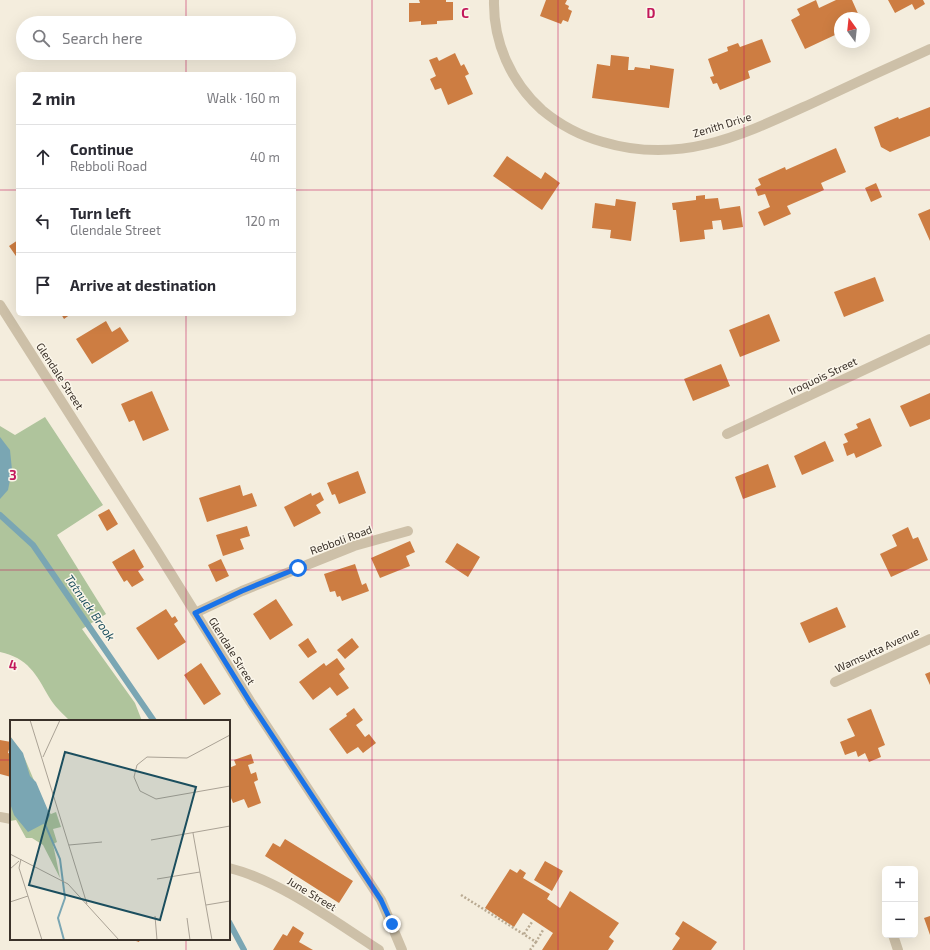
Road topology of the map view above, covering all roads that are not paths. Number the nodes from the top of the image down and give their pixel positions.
1 (494, 0) edge
2 (930, 49) edge
3 (0, 305) edge
4 (930, 339) edge
5 (727, 434) dead end
6 (408, 531) dead end
7 (195, 613) junction
8 (930, 639) edge
9 (835, 682) dead end
10 (0, 817) edge
11 (10, 820) edge
12 (234, 869) edge
13 (894, 938) edge
14 (379, 950) edge
15 (402, 950) edge
16 (898, 950) edge

1 - 2 street, Zenith Drive
3 - 7 street, Glendale Street
4 - 5 street, Iroquois Street
6 - 7 street, Rebboli Road
7 - 15 street, Glendale Street
8 - 9 street, Wamsutta Avenue
10 - 11 street
12 - 14 street, June Street
13 - 16 street

